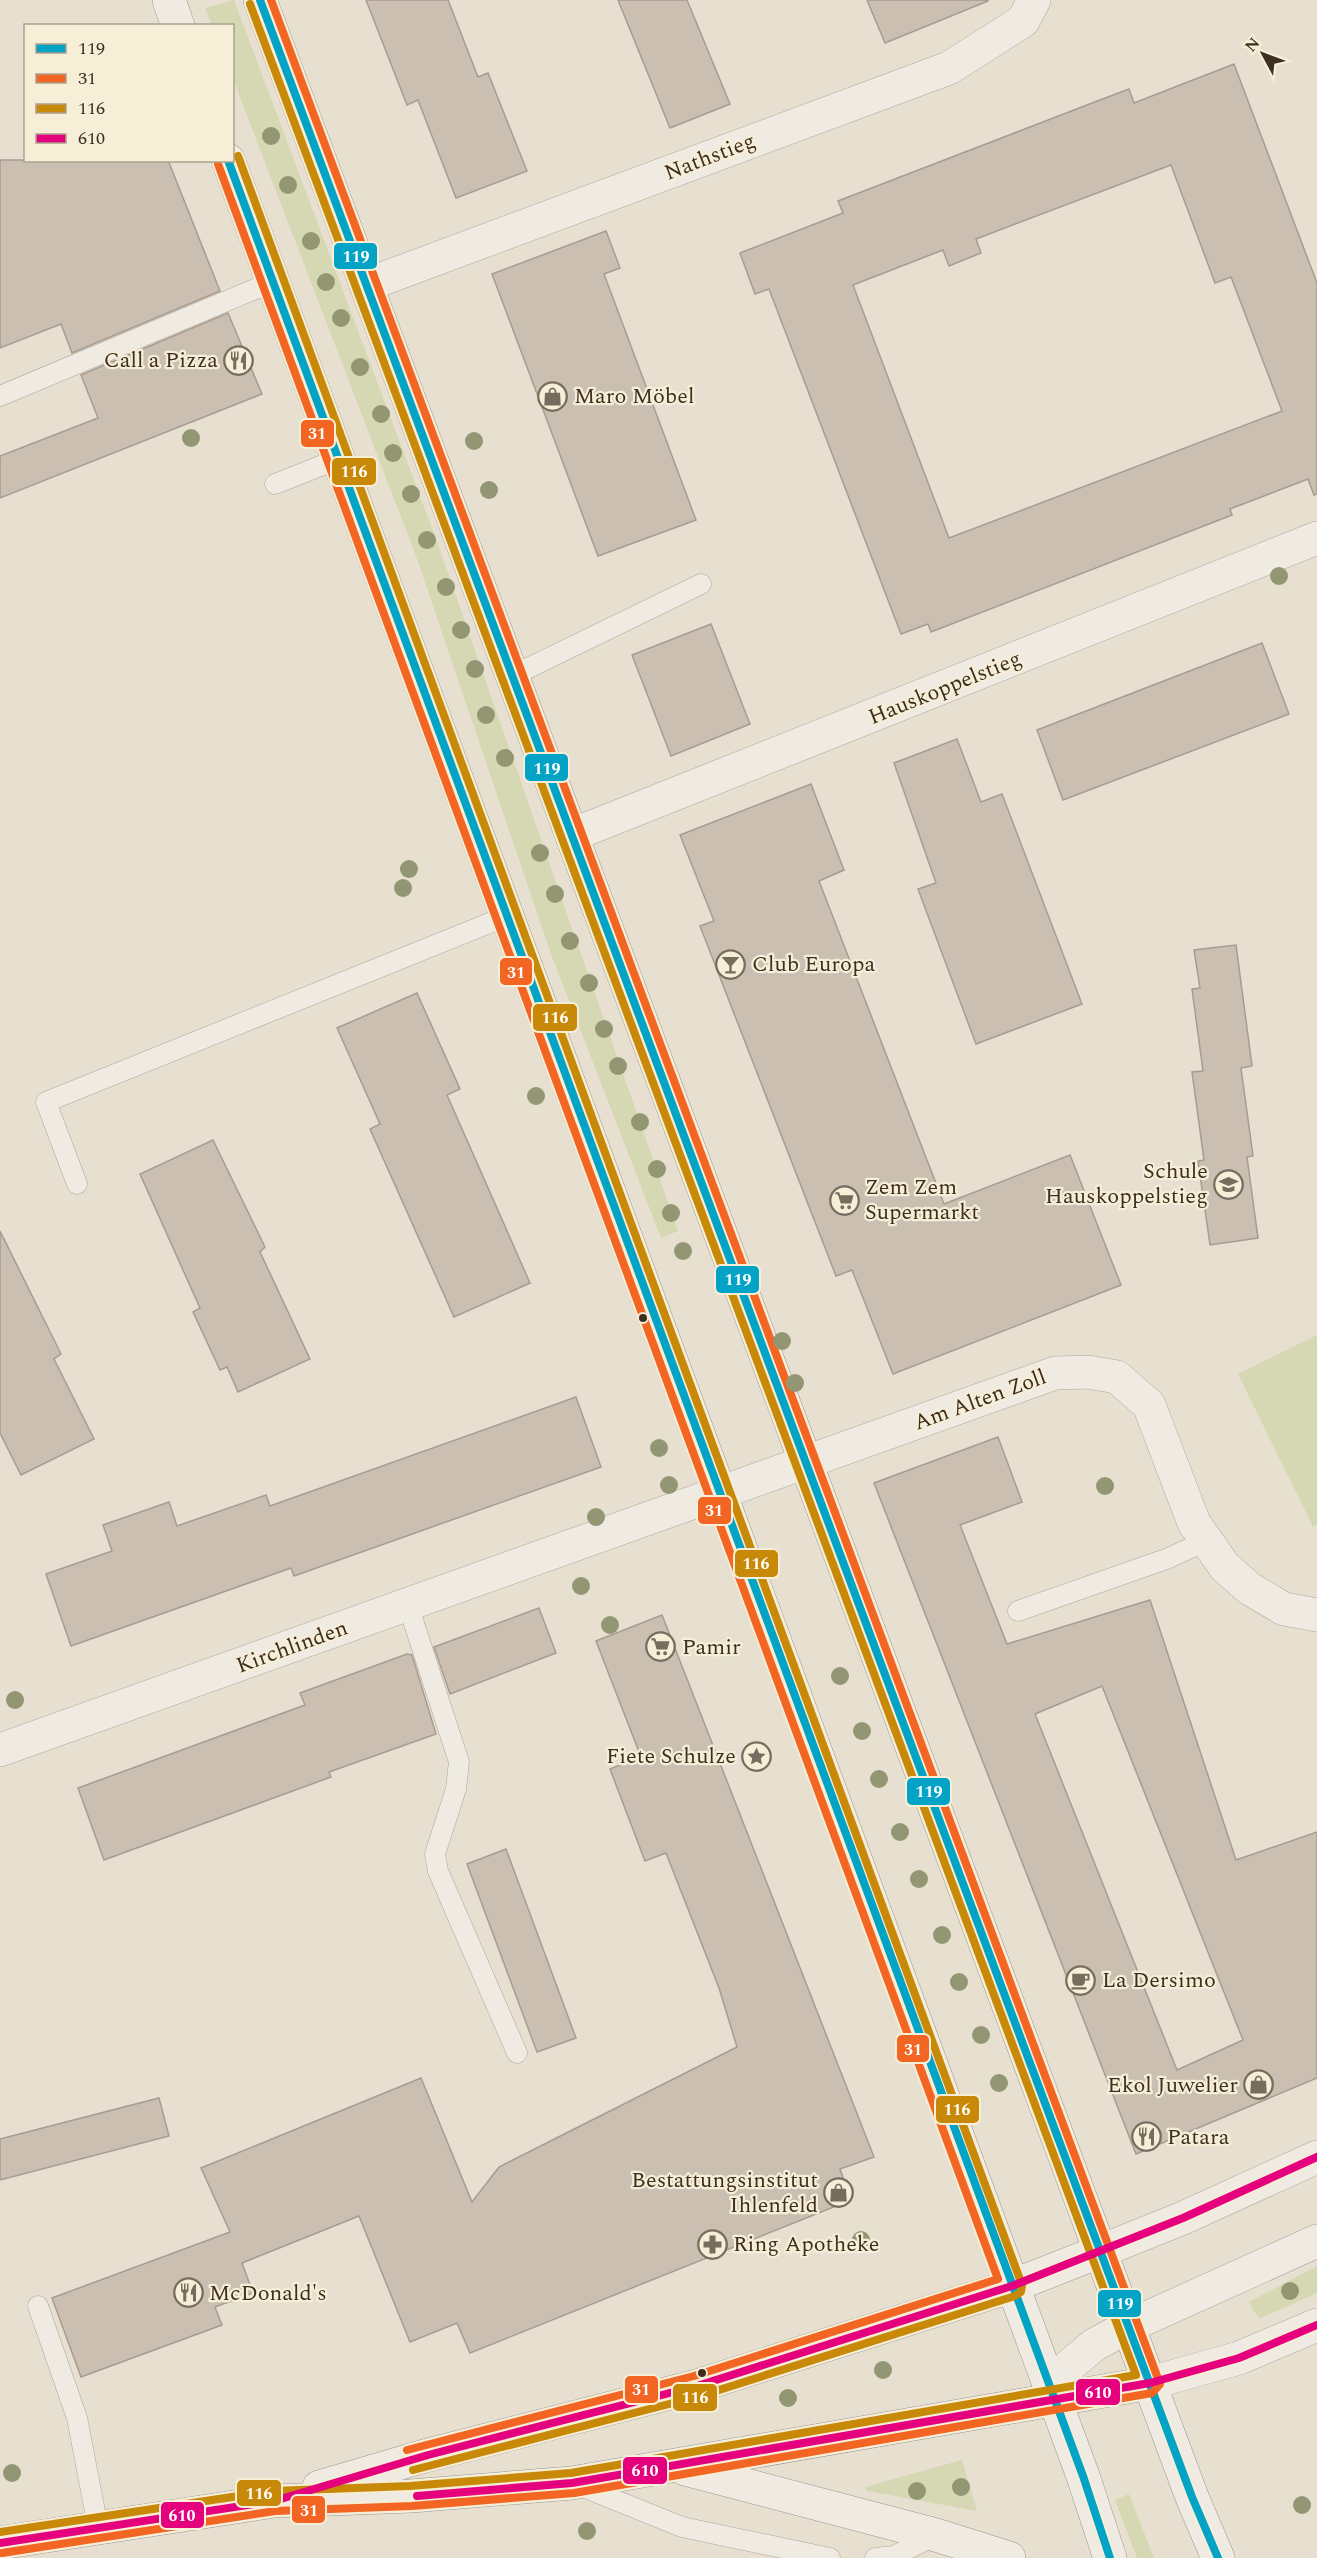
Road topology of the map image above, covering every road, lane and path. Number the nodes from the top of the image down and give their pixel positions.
1 (169, 0) edge
2 (260, 0) edge
3 (1034, 0) edge
4 (177, 24) edge
5 (229, 162) edge
6 (272, 282) junction
7 (366, 285) junction
8 (0, 396) edge
9 (338, 459) junction
10 (275, 484) dead end
11 (1317, 538) edge
12 (701, 584) dead end
13 (512, 676) junction
14 (572, 835) junction
15 (507, 916) junction
16 (77, 1184) dead end
17 (807, 1464) junction
18 (720, 1494) junction
19 (1205, 1540) junction
20 (408, 1605) junction
21 (1018, 1611) dead end
22 (1317, 1615) edge
23 (0, 1750) edge
24 (517, 2053) dead end
25 (1317, 2157) edge
26 (1317, 2241) edge
27 (1101, 2251) junction
28 (1012, 2286) junction
29 (38, 2306) dead end
30 (1317, 2325) edge
31 (1129, 2326) junction
32 (1150, 2383) junction
33 (1053, 2398) junction
34 (675, 2467) junction
35 (572, 2483) junction
36 (274, 2501) junction
37 (98, 2527) junction
38 (936, 2535) junction
39 (0, 2543) edge
40 (830, 2558) edge
41 (875, 2558) edge
42 (1009, 2558) edge
43 (1110, 2558) edge
44 (1218, 2558) edge

1 - 4 main road
2 - 7 main road
3 - 7 main road, Nathstieg
5 - 6 main road
6 - 8 lane
6 - 9 main road
7 - 13 main road
9 - 10 lane
9 - 15 main road
11 - 14 main road, Hauskoppelstieg
12 - 13 lane
13 - 14 main road
14 - 17 main road
15 - 16 lane
15 - 18 main road
17 - 18 main road, Am Alten Zoll
17 - 19 main road, Am Alten Zoll
17 - 27 main road
18 - 20 main road, Kirchlinden
18 - 28 main road
19 - 21 lane
19 - 22 main road, Am Alten Zoll
20 - 23 main road, Kirchlinden
20 - 24 lane
25 - 27 main road
26 - 31 main road
27 - 28 main road
27 - 31 main road
28 - 33 main road
28 - 36 main road
29 - 37 lane
30 - 32 main road
31 - 32 main road
31 - 33 main road
32 - 33 main road
32 - 44 main road
33 - 34 main road
33 - 43 main road
34 - 35 main road
34 - 38 main road
35 - 36 main road
35 - 40 lane
36 - 37 main road
37 - 39 main road
38 - 41 lane
38 - 42 main road

